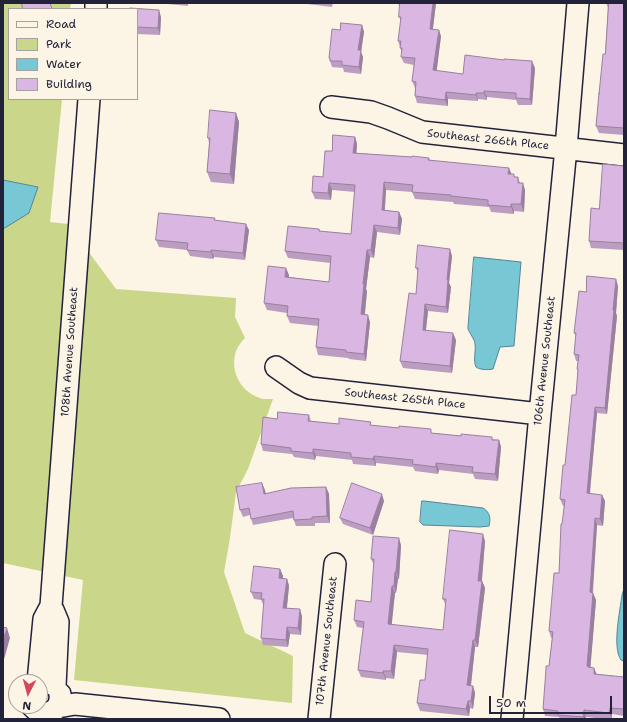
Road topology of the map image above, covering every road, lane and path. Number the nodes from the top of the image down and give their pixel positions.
1 (578, 3) edge
2 (89, 100) edge
3 (332, 107) dead end
4 (566, 148) junction
5 (624, 155) edge
6 (276, 367) dead end
7 (540, 414) junction
8 (335, 564) dead end
9 (48, 695) edge
10 (48, 702) edge
11 (219, 719) edge
12 (319, 719) edge
13 (512, 719) edge

1 - 4 street, 106th Avenue Southeast
2 - 9 street, 108th Avenue Southeast
3 - 4 street, Southeast 266th Place
4 - 5 street, Southeast 266th Place
4 - 7 street, 106th Avenue Southeast
6 - 7 street, Southeast 265th Place
7 - 13 street, 106th Avenue Southeast
8 - 12 street, 107th Avenue Southeast
10 - 11 street

